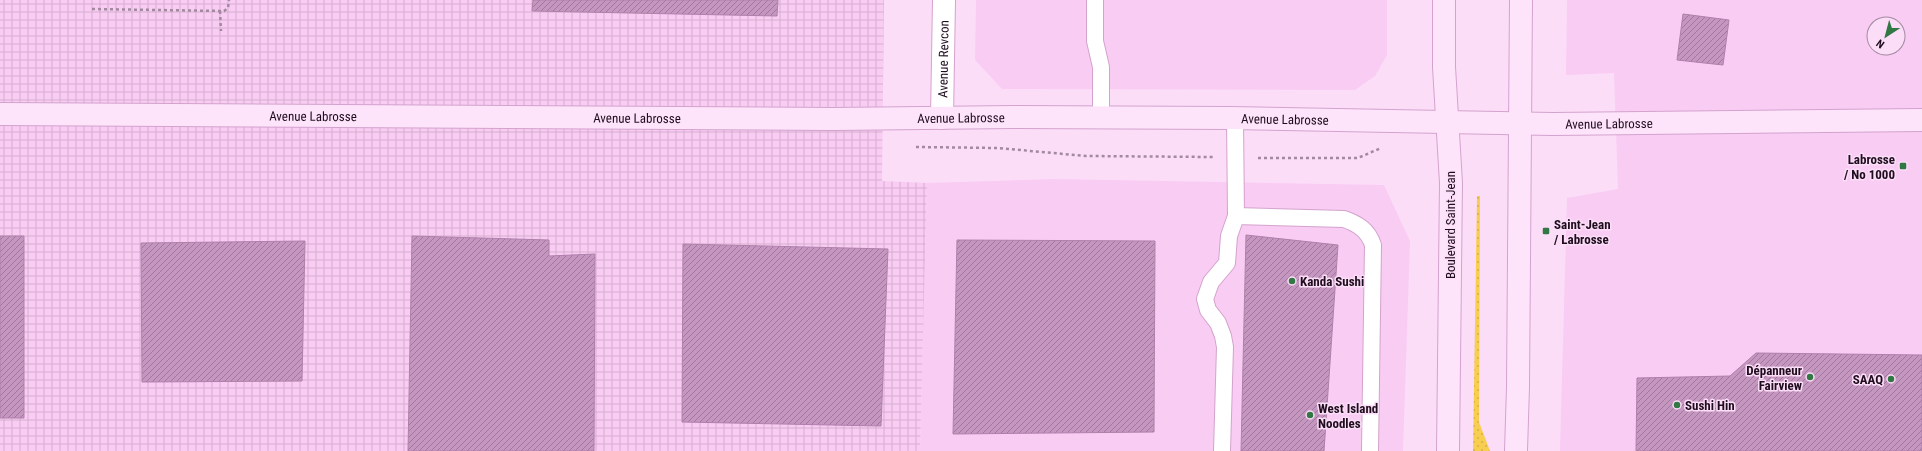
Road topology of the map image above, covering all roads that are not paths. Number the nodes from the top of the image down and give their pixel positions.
1 (944, 0) edge
2 (1095, 0) edge
3 (1444, 0) edge
4 (1521, 0) edge
5 (0, 114) edge
6 (1101, 117) junction
7 (942, 118) junction
8 (1235, 118) junction
9 (1922, 120) edge
10 (1448, 123) junction
11 (1520, 124) junction
12 (1236, 216) junction
13 (1222, 451) edge
14 (1370, 451) edge
15 (1448, 451) edge
16 (1516, 451) edge

1 - 7 street, Avenue Revcon
2 - 6 lane
3 - 10 street, Boulevard Saint-Jean
4 - 11 street
5 - 7 street, Avenue Labrosse
6 - 7 street, Avenue Labrosse
6 - 8 street, Avenue Labrosse
8 - 10 street, Avenue Labrosse
8 - 12 lane
9 - 11 street, Avenue Labrosse
10 - 11 street, Avenue Labrosse
10 - 15 street, Boulevard Saint-Jean
11 - 16 street
12 - 13 lane
12 - 14 lane

